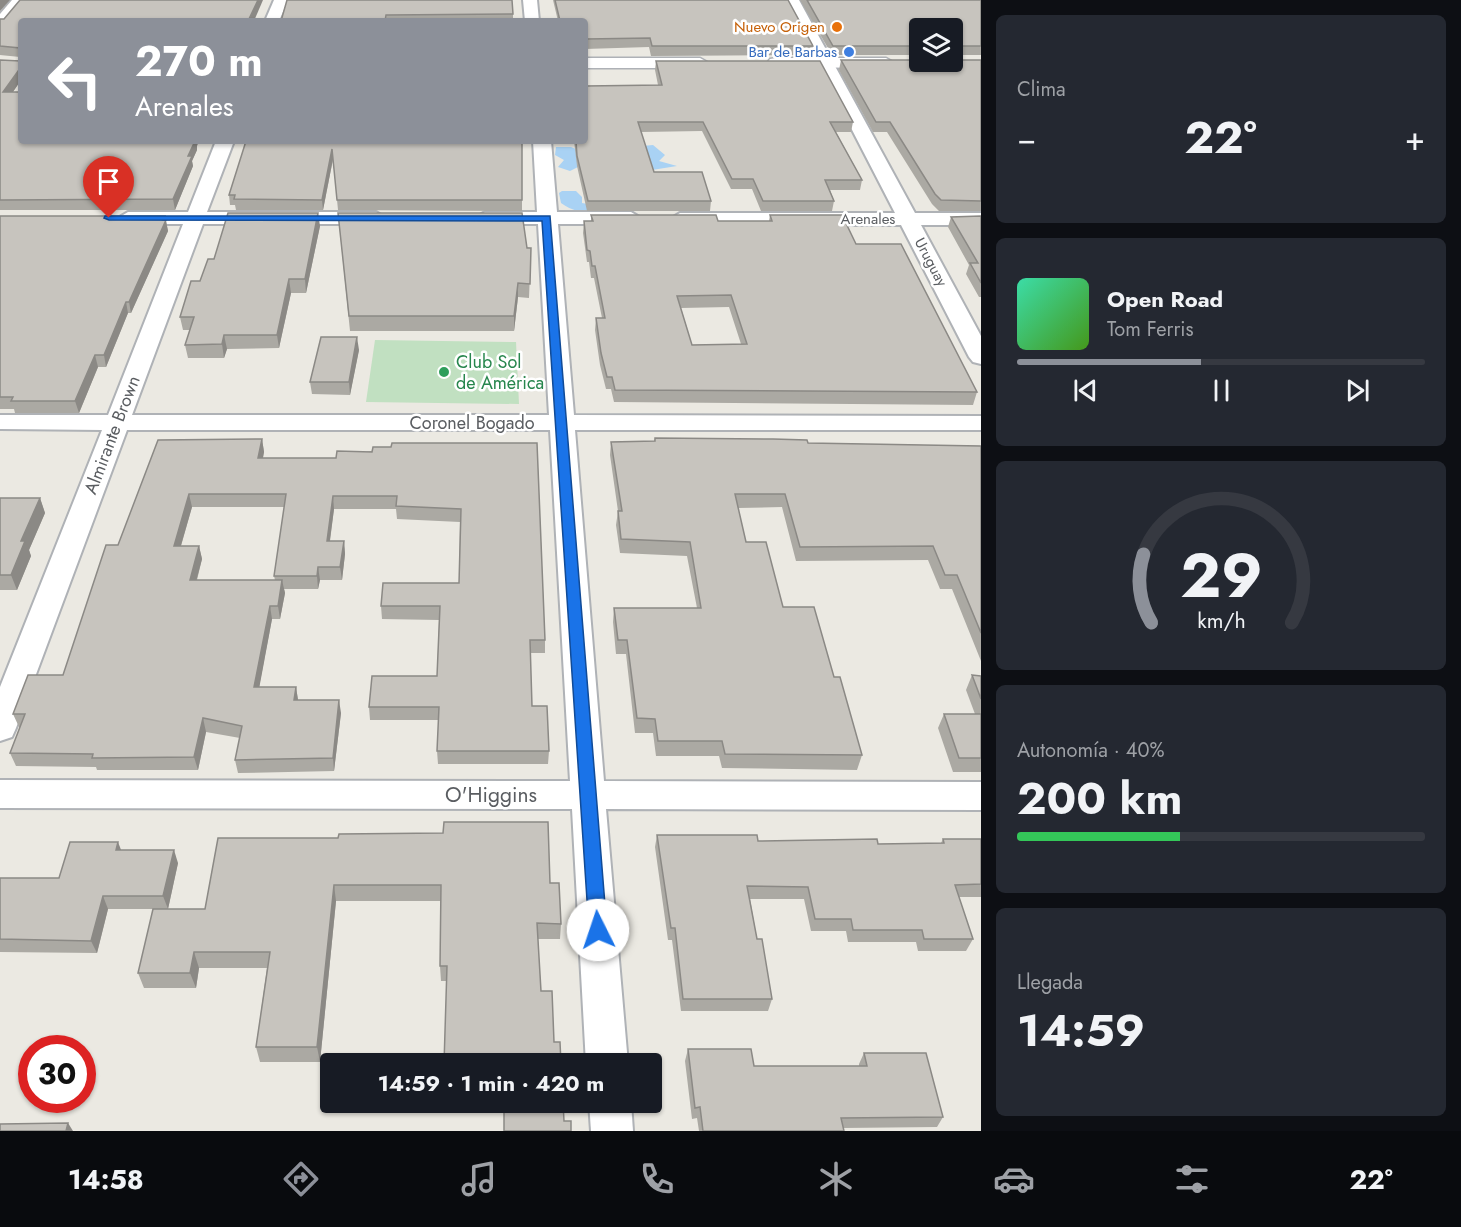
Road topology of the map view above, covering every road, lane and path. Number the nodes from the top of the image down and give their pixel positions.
1 (20, 0) edge
2 (281, 0) edge
3 (530, 0) edge
4 (792, 0) edge
5 (273, 18) edge
6 (532, 18) edge
7 (0, 23) edge
8 (588, 63) edge
9 (759, 67) edge
10 (828, 67) junction
11 (905, 67) edge
12 (588, 71) edge
13 (224, 144) edge
14 (542, 144) edge
15 (104, 218) edge
16 (196, 218) junction
17 (395, 218) edge
18 (465, 218) edge
19 (547, 218) junction
20 (909, 219) junction
21 (981, 219) edge
22 (981, 357) edge
23 (0, 422) edge
24 (117, 422) junction
25 (562, 423) junction
26 (981, 423) edge
27 (0, 728) edge
28 (0, 795) edge
29 (588, 796) junction
30 (981, 796) edge
31 (606, 1053) edge
32 (611, 1113) edge
33 (612, 1131) edge

1 - 7 street
2 - 5 street
3 - 6 street
4 - 10 street, Uruguay
8 - 12 main road
9 - 10 main road
10 - 11 main road
10 - 20 street, Uruguay
13 - 16 street, Almirante Brown
14 - 19 street
15 - 16 street
16 - 17 street
16 - 24 street, Almirante Brown
18 - 19 street, Arenales
19 - 20 street, Arenales
19 - 25 street
20 - 21 street, Arenales
20 - 22 street, Uruguay
23 - 24 street, Coronel Bogado
24 - 25 street, Coronel Bogado
24 - 27 street, Almirante Brown
25 - 26 street, Coronel Bogado
25 - 29 street
28 - 29 street, O'Higgins
29 - 30 street, O'Higgins
29 - 31 street
32 - 33 street

